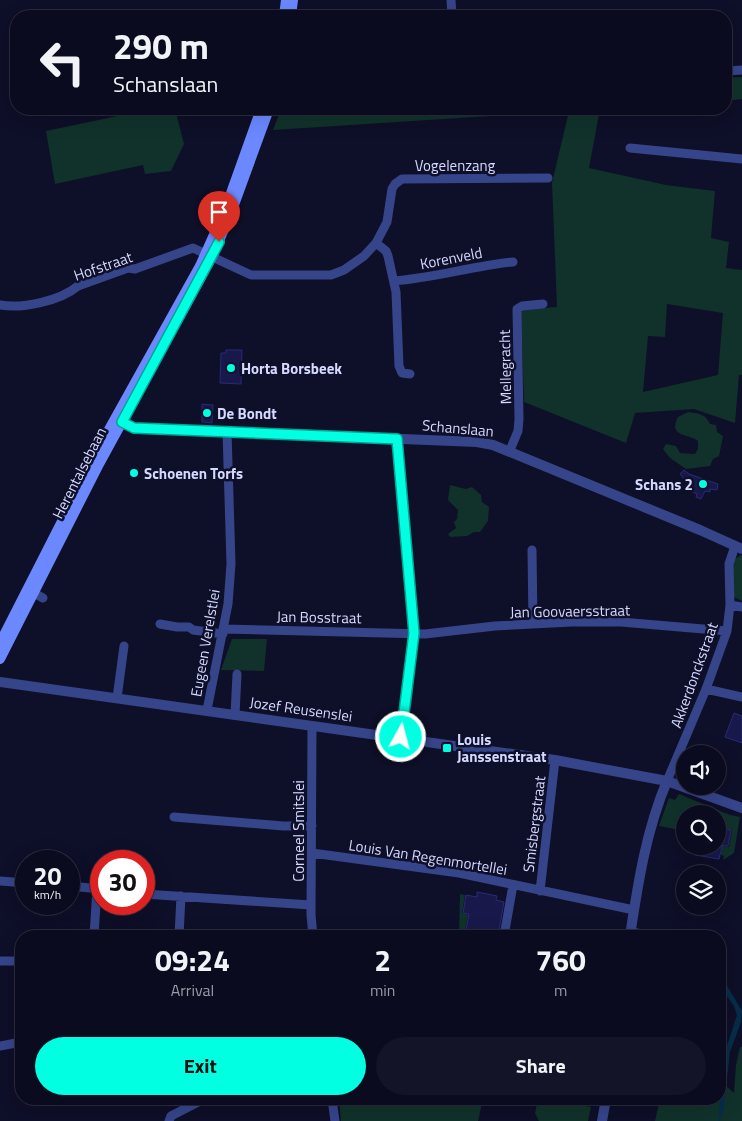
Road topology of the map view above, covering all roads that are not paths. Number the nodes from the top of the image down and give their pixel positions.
1 (259, 115) edge
2 (267, 115) edge
3 (630, 148) dead end
4 (742, 158) edge
5 (548, 178) dead end
6 (376, 243) junction
7 (209, 256) junction
8 (513, 262) dead end
9 (394, 281) junction
10 (543, 304) dead end
11 (0, 305) edge
12 (410, 374) dead end
13 (119, 420) junction
14 (227, 431) junction
15 (397, 439) junction
16 (510, 450) junction
17 (738, 547) edge
18 (532, 550) dead end
19 (730, 604) junction
20 (742, 607) edge
21 (160, 624) dead end
22 (533, 624) junction
23 (727, 631) junction
24 (223, 632) junction
25 (414, 633) junction
26 (0, 643) edge
27 (124, 646) dead end
28 (0, 659) edge
29 (237, 674) dead end
30 (0, 682) edge
31 (706, 689) junction
32 (742, 697) edge
33 (117, 698) junction
34 (207, 710) junction
35 (235, 715) junction
36 (312, 726) junction
37 (401, 737) junction
38 (555, 760) junction
39 (666, 781) junction
40 (742, 808) edge
41 (174, 817) dead end
42 (312, 826) junction
43 (312, 854) junction
44 (0, 881) edge
45 (15, 882) edge
46 (513, 885) junction
47 (540, 890) junction
48 (155, 895) edge
49 (181, 896) junction
50 (311, 905) junction
51 (634, 910) junction
52 (96, 915) edge
53 (95, 930) edge
54 (178, 930) edge
55 (313, 930) edge
56 (505, 930) edge
57 (632, 930) edge
58 (0, 961) edge
59 (15, 961) edge
60 (15, 1043) edge
61 (0, 1046) edge
62 (192, 1105) edge
63 (333, 1105) edge
64 (605, 1105) edge
65 (169, 1121) edge
66 (335, 1121) edge
67 (602, 1121) edge

1 - 7 main road, Herentalsebaan
2 - 7 main road, Herentalsebaan
3 - 4 street
5 - 6 street, Vogelenzang
6 - 7 street, Vogelenzang
6 - 9 street
7 - 11 street, Hofstraat
7 - 13 main road, Herentalsebaan
8 - 9 street, Korenveld
9 - 12 street
10 - 16 street, Mellegracht
13 - 14 street, Schanslaan
13 - 26 main road, Herentalsebaan
13 - 28 main road, Herentalsebaan
14 - 15 street, Schanslaan
14 - 24 street, Eugeen Verelstlei
15 - 16 street, Schanslaan
15 - 25 street
16 - 17 street, Schanslaan
17 - 19 street, Akkerdonckstraat
18 - 22 street
19 - 20 street
19 - 23 street, Akkerdonckstraat
21 - 24 street, Jan Bosstraat
22 - 23 street, Jan Goovaersstraat
22 - 25 street, Jan Goovaersstraat
23 - 31 street, Akkerdonckstraat
24 - 25 street, Jan Bosstraat
24 - 34 street, Eugeen Verelstlei
25 - 37 street
27 - 33 street
29 - 35 street
30 - 33 street, Jozef Reusenslei
31 - 32 street
31 - 39 street, Akkerdonckstraat
33 - 34 street, Jozef Reusenslei
34 - 35 street, Jozef Reusenslei
35 - 36 street, Jozef Reusenslei
36 - 37 street, Jozef Reusenslei
36 - 42 street, Corneel Smitslei
37 - 38 street, Jozef Reusenslei
38 - 39 street, Jozef Reusenslei
38 - 47 street, Smisbergstraat
39 - 40 street, Jozef Reusenslei
39 - 51 street
41 - 42 street
42 - 43 street, Corneel Smitslei
43 - 46 street, Louis Van Regenmortellei
43 - 50 street, Corneel Smitslei
44 - 45 street
46 - 47 street, Louis Van Regenmortellei
46 - 56 street
47 - 51 street, Louis Van Regenmortellei
48 - 49 street
49 - 50 street
49 - 54 street
50 - 55 street, Corneel Smitslei
51 - 57 street
52 - 53 street
58 - 59 street
60 - 61 street
62 - 65 street
63 - 66 street
64 - 67 street

